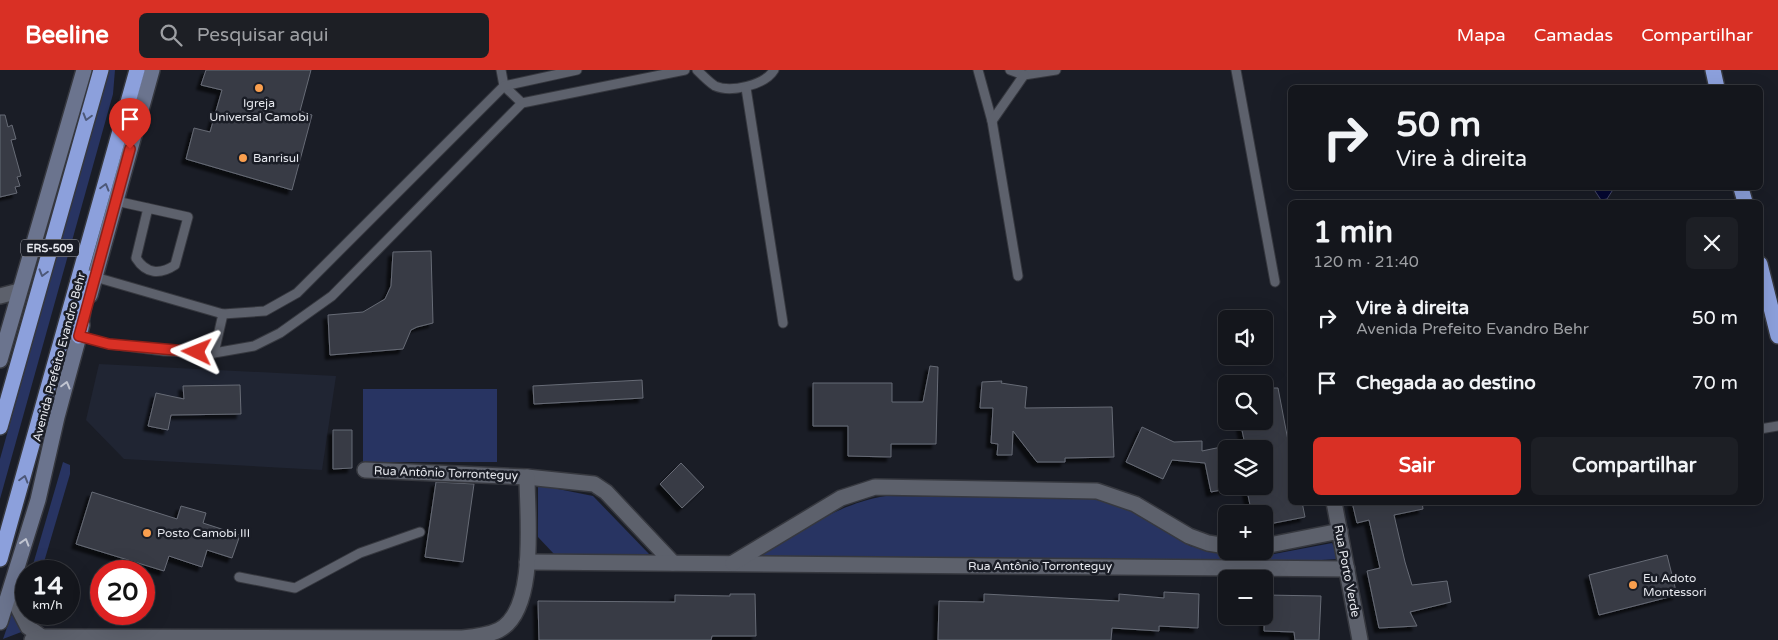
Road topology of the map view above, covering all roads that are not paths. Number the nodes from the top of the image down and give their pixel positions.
1 (84, 70) edge
2 (101, 70) edge
3 (137, 70) edge
4 (152, 70) edge
5 (502, 70) edge
6 (577, 70) edge
7 (685, 70) edge
8 (697, 70) edge
9 (774, 70) edge
10 (978, 70) edge
11 (1010, 70) edge
12 (1056, 70) edge
13 (1713, 70) edge
14 (1234, 71) edge
15 (1024, 76) junction
16 (1716, 85) edge
17 (504, 86) junction
18 (746, 88) junction
19 (522, 103) junction
20 (992, 121) junction
21 (116, 201) junction
22 (148, 208) junction
23 (97, 214) junction
24 (1018, 276) dead end
25 (1763, 276) edge
26 (96, 277) junction
27 (1275, 282) dead end
28 (19, 291) junction
29 (0, 296) edge
30 (223, 314) junction
31 (783, 323) dead end
32 (79, 336) junction
33 (1778, 336) edge
34 (214, 353) junction
35 (0, 360) edge
36 (1778, 426) edge
37 (0, 427) edge
38 (1763, 428) edge
39 (365, 470) dead end
40 (526, 476) junction
41 (1335, 505) edge
42 (1340, 531) junction
43 (420, 532) dead end
44 (1273, 544) edge
45 (1218, 545) edge
46 (0, 559) edge
47 (527, 562) junction
48 (673, 563) junction
49 (732, 564) junction
50 (1347, 569) junction
51 (240, 577) dead end
52 (10, 592) junction
53 (0, 622) edge
54 (37, 639) edge
55 (1360, 640) edge

1 - 28 main road, ERS-509
2 -> 37 highway, ERS-509
23 -> 3 highway, Avenida Prefeito Evandro Behr / ERS-509
4 - 21 main road, Avenida Prefeito Evandro Behr / ERS-509
5 - 17 lane
6 - 17 lane
7 - 19 lane
8 - 18 lane
9 - 18 lane
10 - 20 lane
11 - 15 lane
12 - 15 lane
13 - 16 highway
14 - 27 lane
15 - 20 lane
17 - 19 lane
17 - 30 lane
18 - 31 lane
19 - 34 lane
20 - 24 lane
21 - 22 lane
21 - 26 main road, Avenida Prefeito Evandro Behr / ERS-509
22 - 22 lane
23 - 32 highway, ERS-509
46 -> 23 highway, Avenida Prefeito Evandro Behr / ERS-509
25 - 33 highway
26 - 30 lane
26 - 32 main road, Avenida Prefeito Evandro Behr / ERS-509
28 - 29 street
28 - 35 main road, ERS-509
30 - 34 lane
32 - 34 lane
52 -> 32 main road, Avenida Prefeito Evandro Behr / ERS-509
36 - 38 lane
39 - 40 street, Rua Antônio Torronteguy
40 - 47 street, Rua Antônio Torronteguy
40 - 48 street, Rua Antônio Torronteguy
41 - 42 street, Rua Porto Verde
42 - 44 street
42 - 50 street, Rua Porto Verde
43 - 51 lane
45 - 49 street
47 - 48 street, Rua Antônio Torronteguy
47 - 54 street, Rua Antônio Torronteguy
48 - 49 street, Rua Antônio Torronteguy
49 - 50 street, Rua Antônio Torronteguy
50 - 55 street, Rua Porto Verde
52 - 53 main road, Avenida Prefeito Evandro Behr / ERS-509
52 - 54 street

